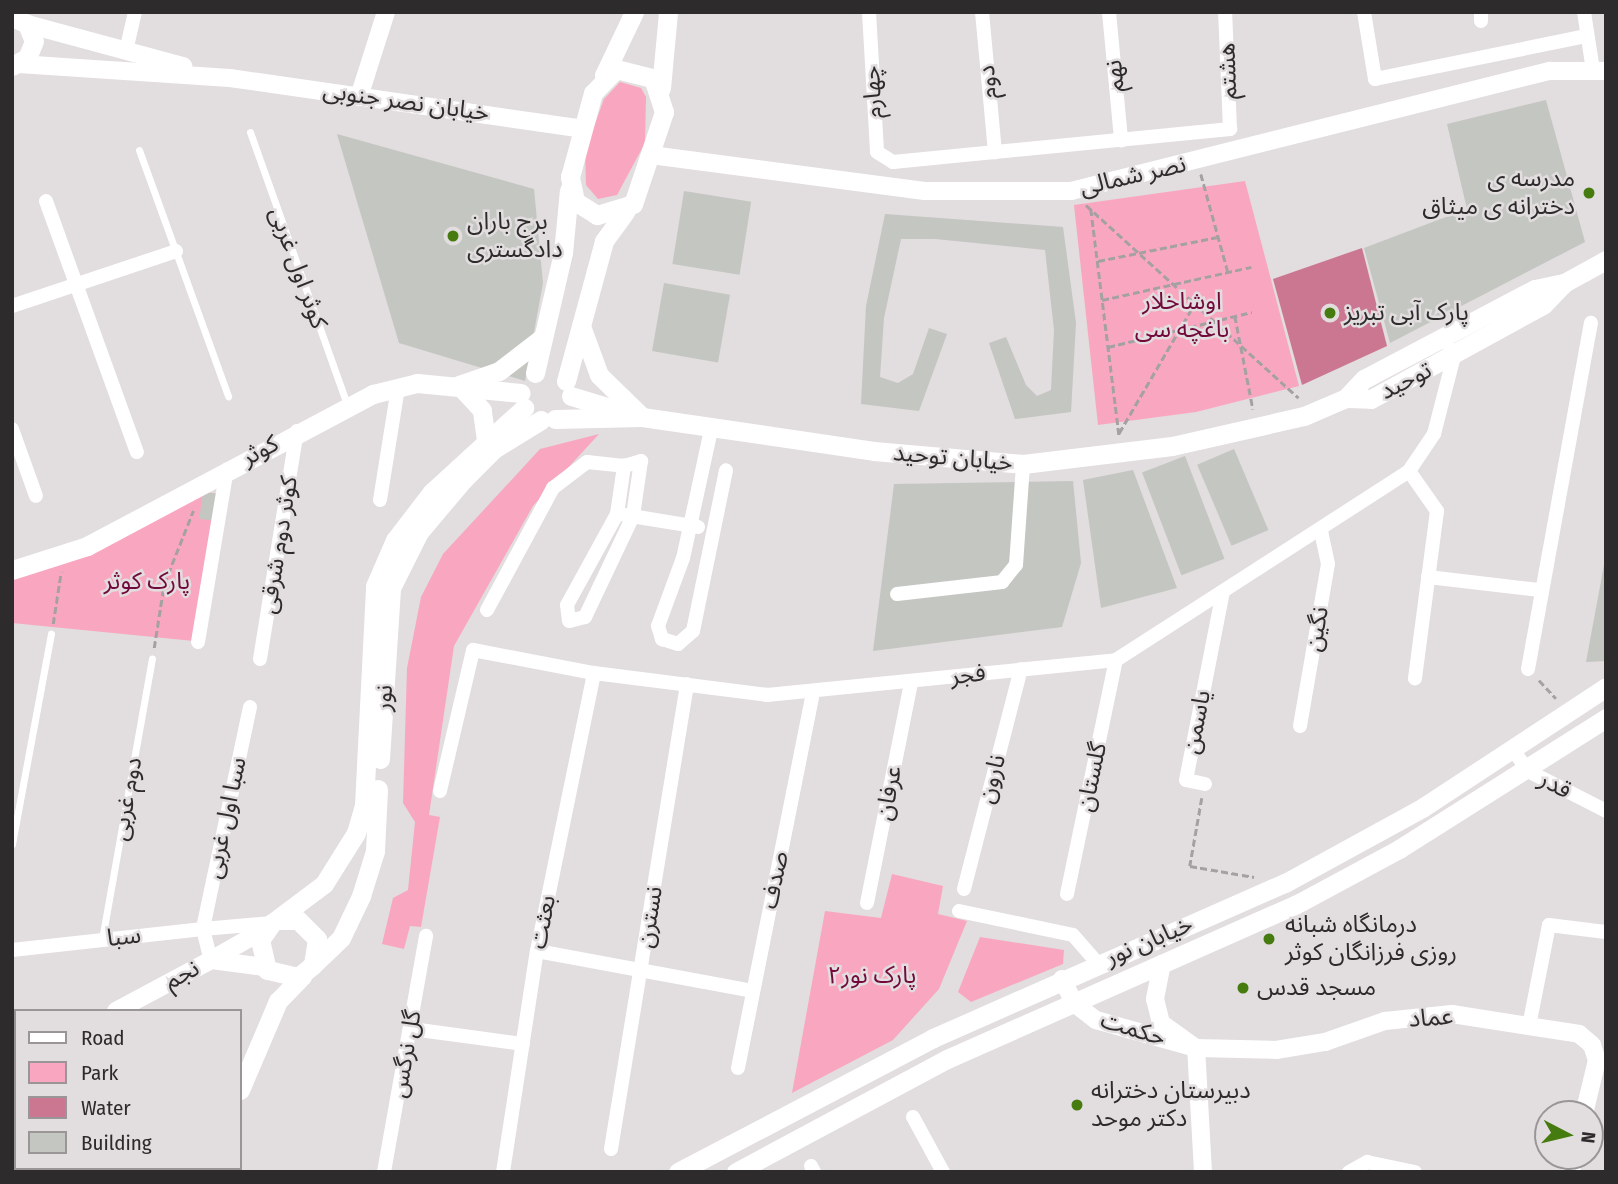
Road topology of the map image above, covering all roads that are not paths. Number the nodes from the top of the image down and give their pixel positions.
1 (135, 12) edge
2 (386, 12) edge
3 (634, 12) edge
4 (668, 12) edge
5 (869, 12) edge
6 (982, 12) edge
7 (1109, 12) edge
8 (1225, 12) edge
9 (1364, 12) edge
10 (1584, 12) edge
11 (20, 18) edge
12 (1587, 36) junction
13 (126, 51) junction
14 (16, 65) edge
15 (1599, 70) edge
16 (604, 75) junction
17 (230, 78) junction
18 (661, 88) junction
19 (359, 97) junction
20 (582, 128) junction
21 (250, 132) dead end
22 (1121, 140) junction
23 (139, 150) dead end
24 (995, 152) junction
25 (651, 155) junction
26 (569, 190) junction
27 (46, 201) dead end
28 (625, 212) junction
29 (176, 251) junction
30 (1606, 260) edge
31 (1564, 283) junction
32 (77, 284) junction
33 (12, 306) edge
34 (1591, 323) dead end
35 (580, 326) junction
36 (542, 338) junction
37 (1443, 338) junction
38 (1454, 356) junction
39 (535, 373) junction
40 (459, 385) junction
41 (398, 387) junction
42 (569, 388) junction
43 (228, 396) dead end
44 (1346, 398) junction
45 (522, 400) junction
46 (347, 404) junction
47 (642, 416) junction
48 (548, 420) junction
49 (12, 429) edge
50 (711, 430) junction
51 (297, 431) junction
52 (490, 444) junction
53 (137, 452) dead end
54 (1023, 464) junction
55 (624, 466) junction
56 (227, 469) junction
57 (726, 470) dead end
58 (1409, 471) junction
59 (36, 496) dead end
60 (380, 500) dead end
61 (617, 514) junction
62 (632, 516) junction
63 (690, 526) junction
64 (711, 529) junction
65 (1321, 532) junction
66 (12, 570) edge
67 (1429, 577) junction
68 (1539, 590) junction
69 (1223, 592) junction
70 (897, 594) dead end
71 (487, 610) dead end
72 (51, 634) road end
73 (198, 642) dead end
74 (152, 658) road end
75 (260, 659) dead end
76 (1116, 660) junction
77 (1021, 668) junction
78 (1528, 669) road end
79 (594, 673) junction
80 (1415, 679) dead end
81 (911, 683) junction
82 (687, 684) junction
83 (1606, 687) edge
84 (813, 693) junction
85 (250, 707) dead end
86 (1606, 718) edge
87 (1300, 726) dead end
88 (1513, 750) junction
89 (1528, 771) junction
90 (1205, 785) road end
91 (440, 791) dead end
92 (1606, 811) edge
93 (12, 844) edge
94 (964, 889) dead end
95 (1067, 894) dead end
96 (867, 903) dead end
97 (959, 911) dead end
98 (273, 924) junction
99 (203, 929) junction
100 (1606, 932) edge
101 (426, 936) dead end
102 (102, 940) junction
103 (12, 950) edge
104 (537, 951) junction
105 (211, 960) junction
106 (1097, 964) junction
107 (1162, 964) junction
108 (266, 968) junction
109 (310, 968) junction
110 (642, 971) junction
111 (1062, 979) junction
112 (752, 992) junction
113 (1073, 1003) junction
114 (120, 1009) edge
115 (1529, 1026) junction
116 (412, 1029) junction
117 (523, 1044) junction
118 (1196, 1048) junction
119 (242, 1058) edge
120 (738, 1068) dead end
121 (242, 1085) edge
122 (1587, 1100) edge
123 (913, 1117) dead end
124 (611, 1149) dead end
125 (384, 1172) edge
126 (503, 1172) edge
127 (678, 1172) edge
128 (736, 1172) edge
129 (943, 1172) edge
130 (1202, 1172) edge
131 (1349, 1172) edge
132 (1415, 1172) edge

1 - 13 street
2 - 19 street
3 - 16 main road
4 - 18 main road
5 - 24 street, چهارم
6 - 24 street, دوم
7 - 22 street, نهم
8 - 22 street, هشتم
9 - 12 street
10 - 12 street
11 - 13 street, خیابان نصر جنوبی
11 - 14 main road
12 - 15 street
13 - 17 street, خیابان نصر جنوبی
14 - 17 street, خیابان نصر جنوبی
15 - 25 street, نصر شمالی
16 - 18 main road
16 - 20 main road
17 - 19 street, خیابان نصر جنوبی
18 - 25 main road
19 - 20 street, خیابان نصر جنوبی
20 - 26 main road
21 - 46 lane, کوثر اول غربی
22 - 24 street
23 - 29 lane
25 - 28 main road
26 - 28 main road
26 - 36 main road
27 - 32 street
28 - 35 main road
29 - 32 street
29 - 43 lane
30 - 31 main road, توحید
31 - 37 main road, توحید
31 - 38 main road, توحید
32 - 33 street
32 - 53 street
34 - 68 street
35 - 42 main road
35 - 47 main road
36 - 39 main road
36 - 40 main road
37 - 38 street
37 - 44 main road, توحید
38 - 44 main road, توحید
38 - 58 street, فجر
39 - 42 main road
39 - 45 main road
40 - 41 main road, کوثر
40 - 45 main road, کوثر
40 - 52 main road
41 - 46 main road, کوثر
41 - 60 street
42 - 47 main road
42 - 48 main road
44 - 54 main road, خیابان توحید
45 - 48 main road
45 - 52 main road
46 - 51 main road, کوثر
47 - 48 main road, خیابان توحید
47 - 50 main road, خیابان توحید
48 - 52 main road
49 - 59 street
50 - 54 main road, خیابان توحید
50 - 63 street
51 - 56 main road, کوثر
51 - 75 street, کوثر دوم شرقی
52 - 98 main road, نور
52 - 109 main road, نور
54 - 70 street
55 - 61 street
55 - 62 street
55 - 71 street
56 - 66 main road, کوثر
56 - 73 street
57 - 64 street
58 - 65 street, فجر
58 - 67 street
61 - 62 street
61 - 62 street
62 - 63 street
63 - 64 street
63 - 64 street
65 - 69 street, فجر
65 - 87 street, نگین
67 - 68 street
67 - 80 street
68 - 78 street
69 - 76 street, فجر
69 - 90 street, یاسمن
72 - 93 lane
74 - 102 lane, دوم غربی
76 - 77 street, فجر
76 - 95 street, گلستان
77 - 81 street, فجر
77 - 94 street, نارون
79 - 82 street, فجر
79 - 91 street, فجر
79 - 104 street, بعثت
81 - 84 street, فجر
81 - 96 street, عرفان
82 - 84 street, فجر
82 - 110 street, نسترن
83 - 88 main road, خیابان نور
84 - 112 street, صدف
85 - 99 street, سبا اول غربی
86 - 89 main road, خیابان نور
88 - 89 street, قدر
88 - 106 main road, خیابان نور
89 - 92 street, قدر
89 - 107 main road, خیابان نور
97 - 106 street
98 - 99 street, سبا
98 - 105 street, نجم
98 - 108 main road
98 - 109 main road
99 - 102 street, سبا
99 - 105 street
100 - 115 street
101 - 116 street, گل نرگس
102 - 103 street, سبا
104 - 110 street
104 - 117 street, بعثت
105 - 108 street
105 - 114 street, نجم
106 - 111 main road, خیابان نور
107 - 113 main road, خیابان نور
107 - 118 street, حکمت
108 - 109 main road
108 - 119 main road
109 - 121 main road, نور
110 - 112 street
110 - 124 street, نسترن
111 - 113 street
111 - 127 main road, خیابان نور
112 - 120 street, صدف
113 - 118 street, حکمت
113 - 128 main road, خیابان نور
115 - 118 street, عماد
115 - 122 street, عماد
116 - 117 street
116 - 125 street, گل نرگس
117 - 126 street, بعثت
118 - 130 street, حکمت
123 - 129 street
131 - 132 street

